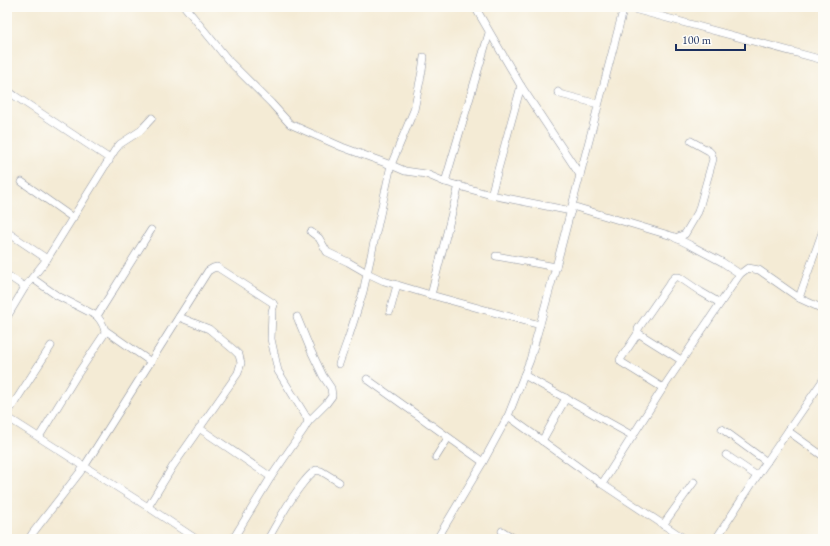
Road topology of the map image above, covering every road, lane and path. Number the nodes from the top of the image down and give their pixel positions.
1 (185, 7) edge
2 (474, 7) edge
3 (625, 7) edge
4 (489, 33) junction
5 (424, 57) dead end
6 (823, 60) edge
7 (521, 86) junction
8 (7, 90) edge
9 (558, 92) dead end
10 (598, 104) junction
11 (152, 118) dead end
12 (691, 141) dead end
13 (109, 161) junction
14 (391, 165) junction
15 (580, 175) junction
16 (22, 182) dead end
17 (445, 182) junction
18 (459, 185) junction
19 (491, 196) junction
20 (571, 208) junction
21 (73, 218) junction
22 (151, 230) dead end
23 (823, 230) edge
24 (7, 232) edge
25 (311, 232) dead end
26 (676, 238) junction
27 (496, 256) dead end
28 (47, 259) junction
29 (556, 267) junction
30 (367, 273) junction
31 (740, 274) junction
32 (7, 276) edge
33 (32, 278) junction
34 (397, 285) junction
35 (25, 287) junction
36 (430, 296) junction
37 (799, 298) junction
38 (720, 303) junction
39 (823, 309) edge
40 (390, 311) dead end
41 (97, 316) junction
42 (7, 317) edge
43 (179, 317) junction
44 (297, 317) dead end
45 (540, 325) junction
46 (105, 330) junction
47 (638, 333) junction
48 (51, 346) dead end
49 (681, 360) junction
50 (151, 362) junction
51 (339, 364) dead end
52 (524, 375) junction
53 (367, 379) dead end
54 (823, 380) edge
55 (663, 388) junction
56 (566, 398) junction
57 (7, 416) edge
58 (508, 416) junction
59 (308, 422) junction
60 (199, 428) junction
61 (722, 429) dead end
62 (788, 431) junction
63 (633, 436) junction
64 (39, 437) junction
65 (448, 438) junction
66 (542, 441) junction
67 (726, 456) dead end
68 (823, 456) edge
69 (436, 457) dead end
70 (483, 462) junction
71 (767, 462) junction
72 (84, 467) junction
73 (757, 476) junction
74 (271, 477) junction
75 (338, 482) dead end
76 (694, 482) dead end
77 (602, 484) junction
78 (148, 507) junction
79 (663, 525) junction
80 (502, 531) dead end
81 (29, 539) edge
82 (196, 539) edge
83 (233, 539) edge
84 (268, 539) edge
85 (437, 539) edge
86 (515, 539) edge
87 (685, 539) edge
88 (716, 539) edge

1 - 14 street
2 - 4 street
3 - 6 street
3 - 10 street
4 - 7 street
4 - 17 street
5 - 14 street
7 - 15 street
7 - 19 street
8 - 13 street
9 - 10 street
10 - 15 street
11 - 13 street
12 - 26 street
13 - 21 street
14 - 17 street
14 - 30 street
15 - 20 street
16 - 21 street
17 - 18 street
18 - 19 street
18 - 36 street
19 - 20 street
20 - 26 street
20 - 29 street
21 - 28 street
22 - 41 street
23 - 37 street
24 - 28 street
25 - 30 street
26 - 31 street
27 - 29 street
28 - 33 street
29 - 45 street
30 - 34 street
30 - 51 street
31 - 37 street
31 - 38 street
32 - 35 street
33 - 35 street
33 - 41 street
34 - 36 street
34 - 40 street
35 - 42 street
36 - 45 street
37 - 39 street
38 - 47 street
38 - 49 street
41 - 46 street
43 - 50 street
43 - 59 street
43 - 60 street
44 - 59 street
45 - 52 street
46 - 50 street
46 - 64 street
47 - 49 street
47 - 55 street
48 - 57 street
49 - 55 street
50 - 72 street
52 - 56 street
52 - 58 street
53 - 65 street
54 - 62 street
55 - 63 street
56 - 63 street
56 - 66 street
57 - 64 street
58 - 66 street
58 - 70 street
59 - 74 street
60 - 74 street
60 - 78 street
61 - 71 street
62 - 68 street
62 - 71 street
63 - 77 street
64 - 72 street
65 - 69 street
65 - 70 street
66 - 77 street
67 - 73 street
70 - 85 street
71 - 73 street
72 - 78 street
72 - 81 street
73 - 88 street
74 - 83 street
75 - 84 street
76 - 79 street
77 - 79 street
78 - 82 street
79 - 87 street
80 - 86 street

